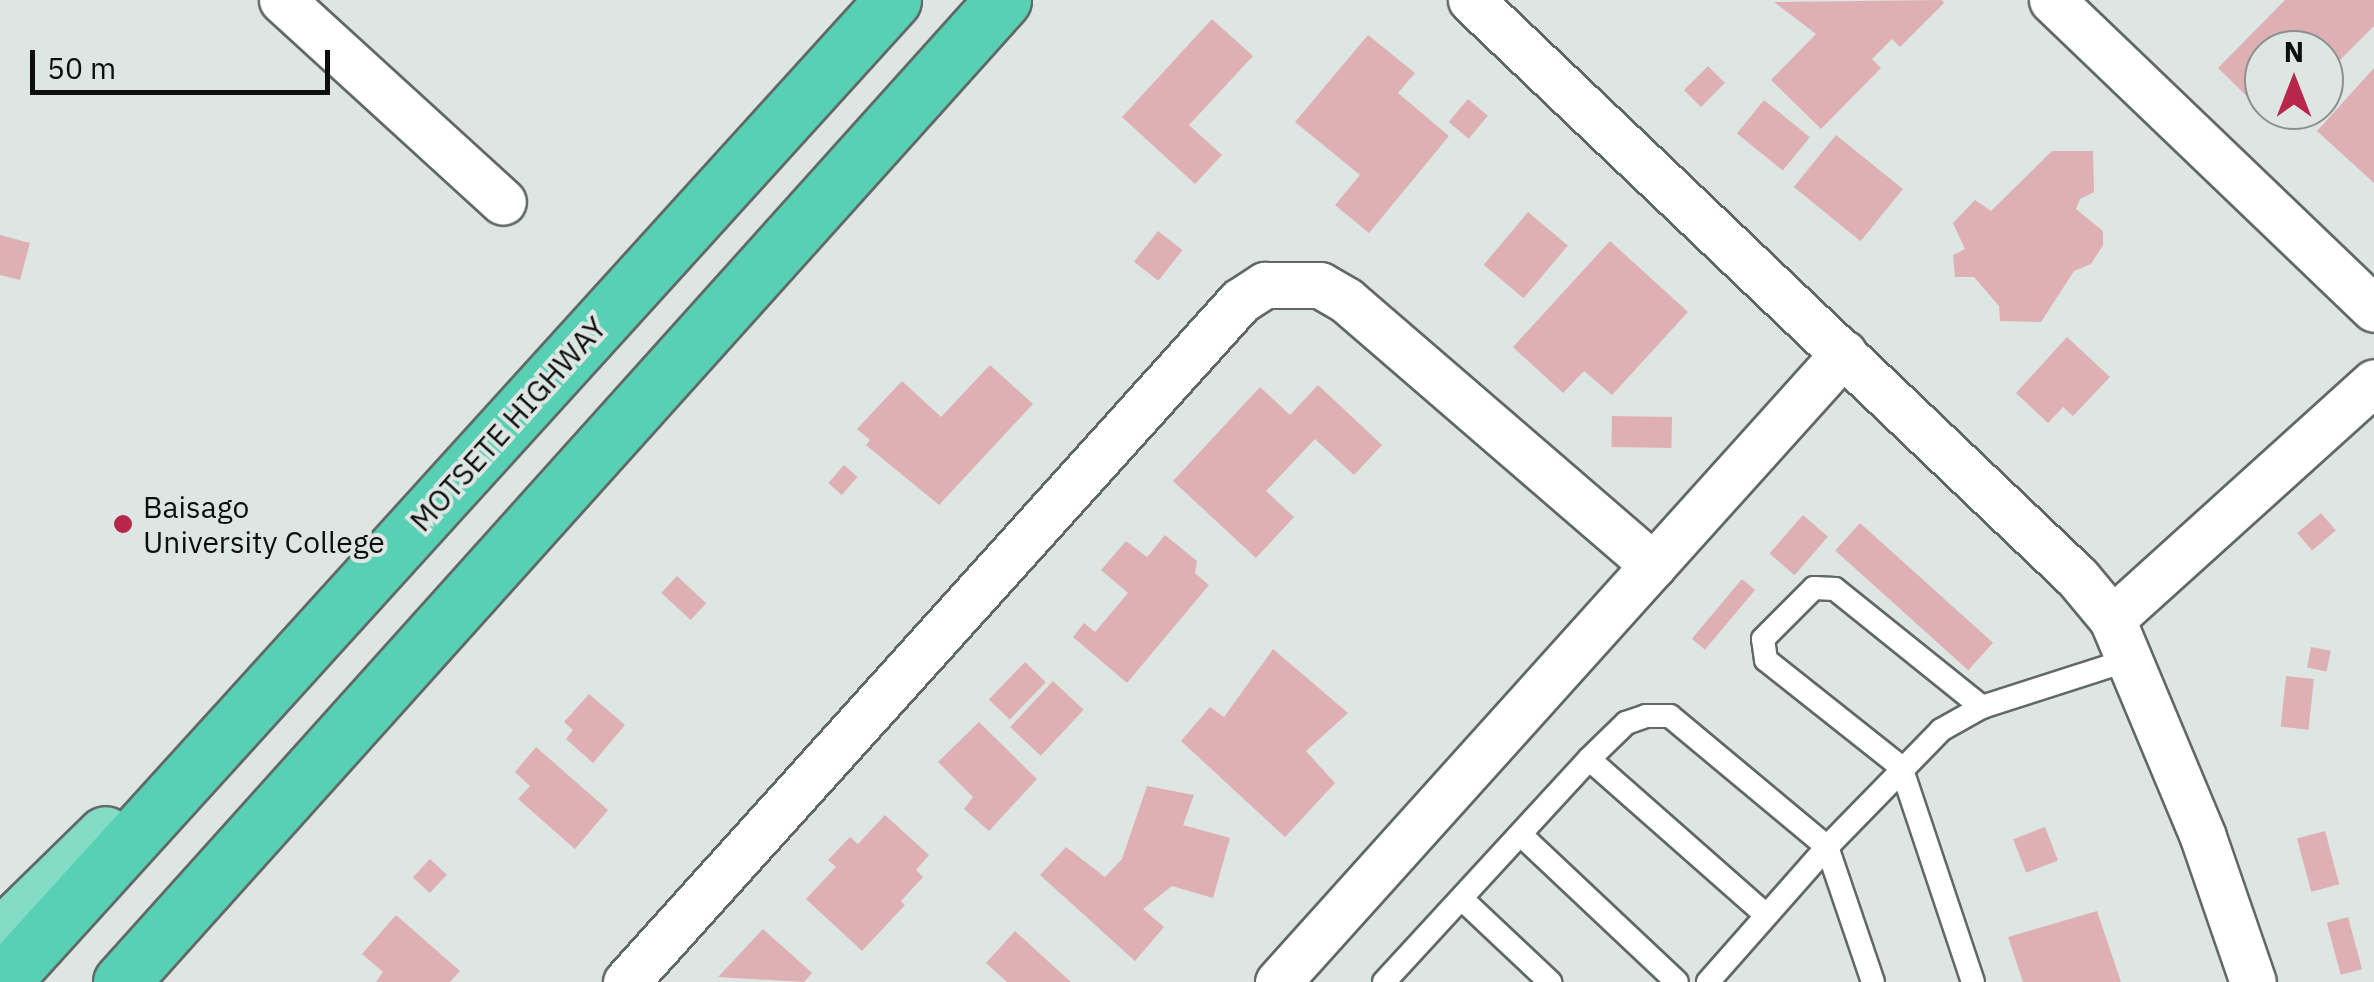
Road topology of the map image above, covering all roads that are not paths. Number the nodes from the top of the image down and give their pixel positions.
1 (282, 0) edge
2 (893, 0) edge
3 (1003, 0) edge
4 (1471, 0) edge
5 (2052, 0) edge
6 (503, 202) dead end
7 (2374, 309) edge
8 (1844, 353) junction
9 (2374, 382) edge
10 (1653, 565) junction
11 (370, 577) junction
12 (2120, 639) junction
13 (1982, 707) junction
14 (1589, 758) junction
15 (1901, 767) junction
16 (1521, 834) junction
17 (1827, 846) junction
18 (1463, 900) junction
19 (1766, 914) junction
20 (0, 937) edge
21 (1391, 980) edge
22 (2, 982) edge
23 (121, 982) edge
24 (626, 982) edge
25 (1278, 982) edge
26 (1550, 982) edge
27 (1677, 982) edge
28 (1708, 982) edge
29 (1873, 982) edge
30 (1973, 982) edge
31 (2253, 982) edge

1 - 6 street
2 - 11 highway, MOTSETE HIGHWAY
3 - 23 highway
4 - 8 street
5 - 7 street
8 - 10 street
8 - 12 street
9 - 12 street
10 - 24 street
10 - 25 street
11 - 20 main road
11 - 22 highway, MOTSETE HIGHWAY
12 - 13 lane
12 - 31 street
13 - 15 lane
13 - 15 lane
14 - 16 lane
14 - 17 lane
14 - 19 lane
15 - 17 lane
15 - 30 lane
16 - 18 lane
16 - 27 lane
17 - 19 lane
17 - 29 lane
18 - 21 lane
18 - 26 lane
19 - 28 lane

